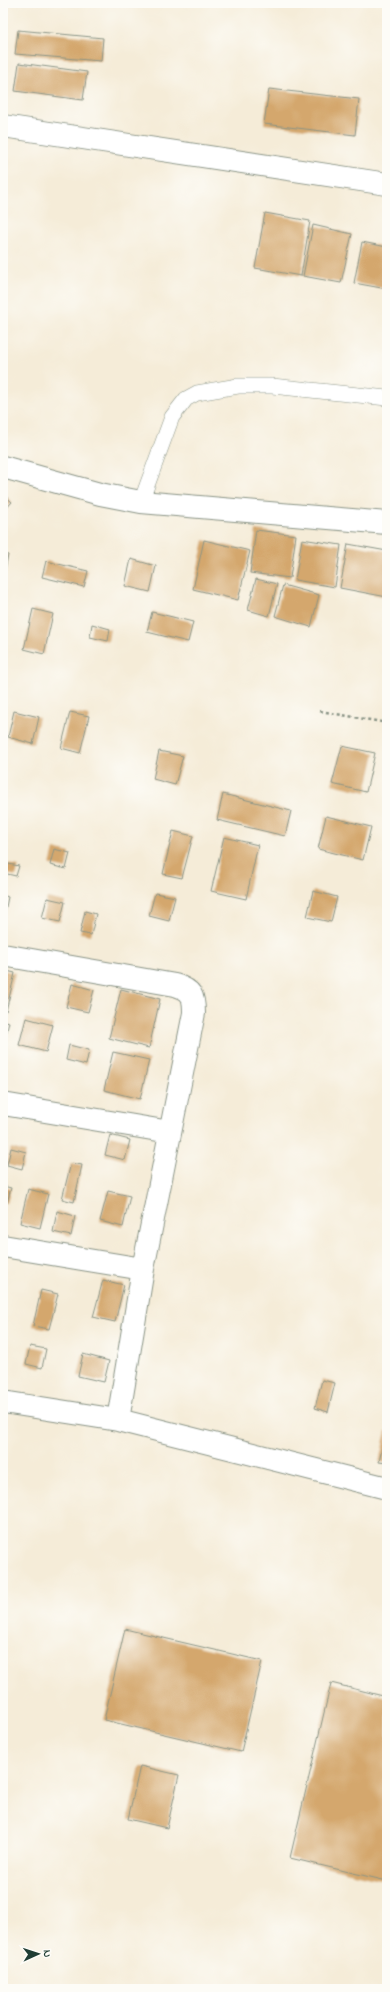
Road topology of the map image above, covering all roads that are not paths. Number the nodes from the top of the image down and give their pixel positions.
1 (3, 126) edge
2 (387, 184) edge
3 (387, 398) edge
4 (3, 467) edge
5 (141, 502) junction
6 (387, 524) edge
7 (3, 955) edge
8 (3, 1104) edge
9 (170, 1132) junction
10 (3, 1246) edge
11 (144, 1268) junction
12 (3, 1402) edge
13 (118, 1420) junction
14 (387, 1488) edge

1 - 2 street
3 - 5 lane
4 - 5 street
5 - 6 street
7 - 9 street
8 - 9 street
9 - 11 street
10 - 11 street
11 - 13 street
12 - 13 street
13 - 14 street

